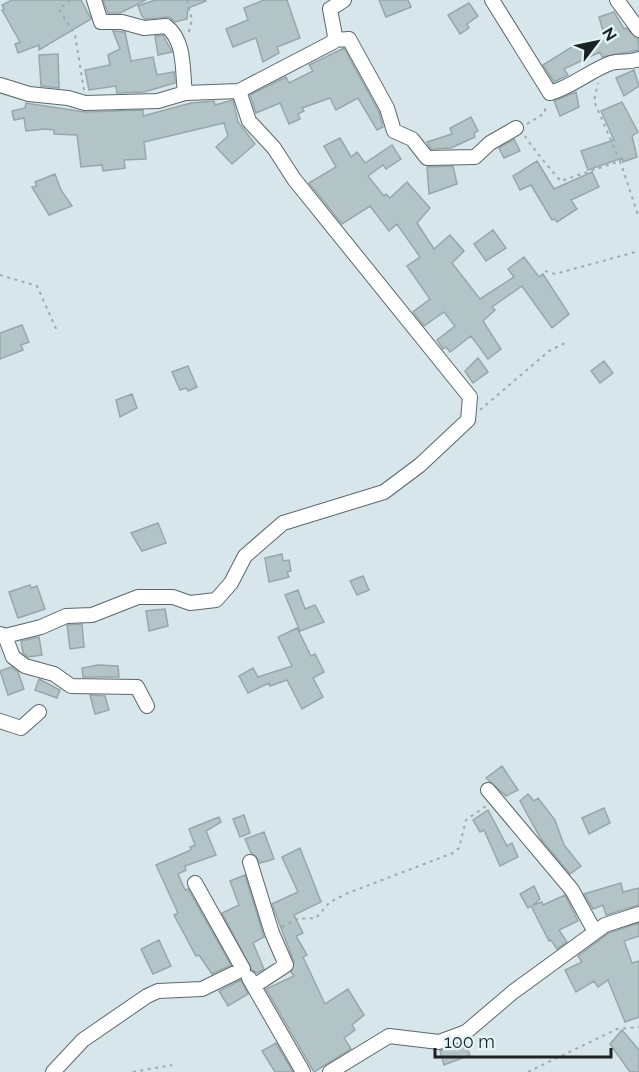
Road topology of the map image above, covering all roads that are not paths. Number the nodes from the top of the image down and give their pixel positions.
1 (94, 0) edge
2 (344, 0) edge
3 (492, 0) edge
4 (618, 0) edge
5 (639, 30) edge
6 (334, 40) junction
7 (639, 59) edge
8 (0, 86) edge
9 (239, 91) junction
10 (185, 93) junction
11 (516, 128) road end
12 (3, 635) edge
13 (147, 706) dead end
14 (39, 712) dead end
15 (0, 721) edge
16 (492, 794) road end
17 (250, 862) dead end
18 (195, 883) dead end
19 (639, 914) edge
20 (595, 932) junction
21 (243, 969) junction
22 (254, 986) junction
23 (53, 1072) edge
24 (303, 1072) edge
25 (330, 1072) edge

1 - 10 street
2 - 6 street
3 - 7 street
4 - 5 street
6 - 9 street
6 - 11 street
8 - 10 street
9 - 10 street
9 - 12 street
12 - 13 street
14 - 15 street
16 - 20 street
17 - 22 street
18 - 21 street
19 - 20 street
20 - 25 street
21 - 22 street
21 - 23 street
22 - 24 street

